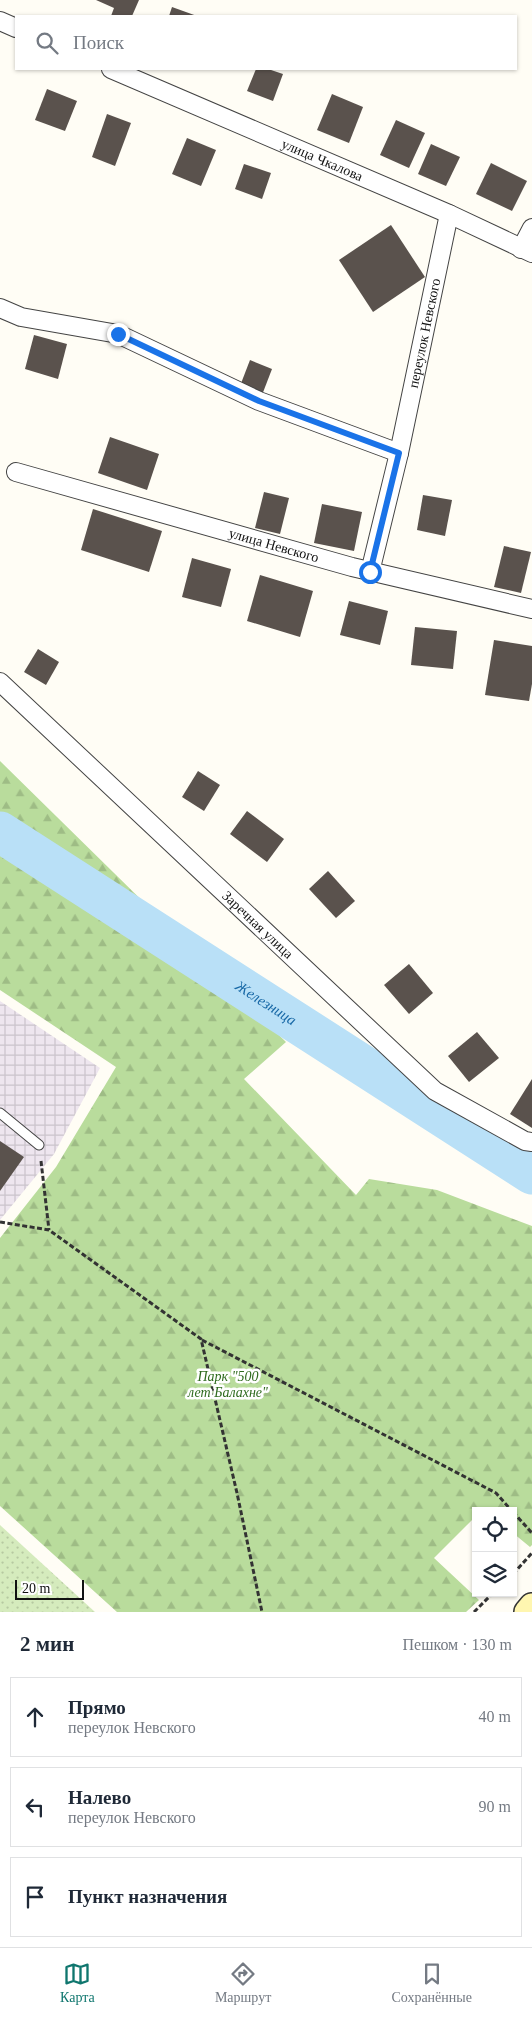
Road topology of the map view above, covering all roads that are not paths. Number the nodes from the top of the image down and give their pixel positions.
1 (0, 21) edge
2 (15, 28) edge
3 (113, 70) edge
4 (449, 214) junction
5 (532, 228) edge
6 (527, 251) edge
7 (0, 308) edge
8 (399, 453) junction
9 (16, 472) dead end
10 (370, 572) junction
11 (532, 609) edge
12 (0, 682) edge
13 (0, 1113) edge
14 (532, 1142) edge
15 (39, 1145) road end
16 (532, 1606) edge
17 (527, 1612) edge

1 - 2 street
3 - 4 street, улица Чкалова
4 - 6 street, улица Чкалова
4 - 8 street, переулок Невского
5 - 6 street
7 - 8 street
8 - 10 street, переулок Невского
9 - 10 street, улица Невского
10 - 11 street, улица Невского
12 - 14 street, Заречная улица
13 - 15 lane
16 - 17 main road

